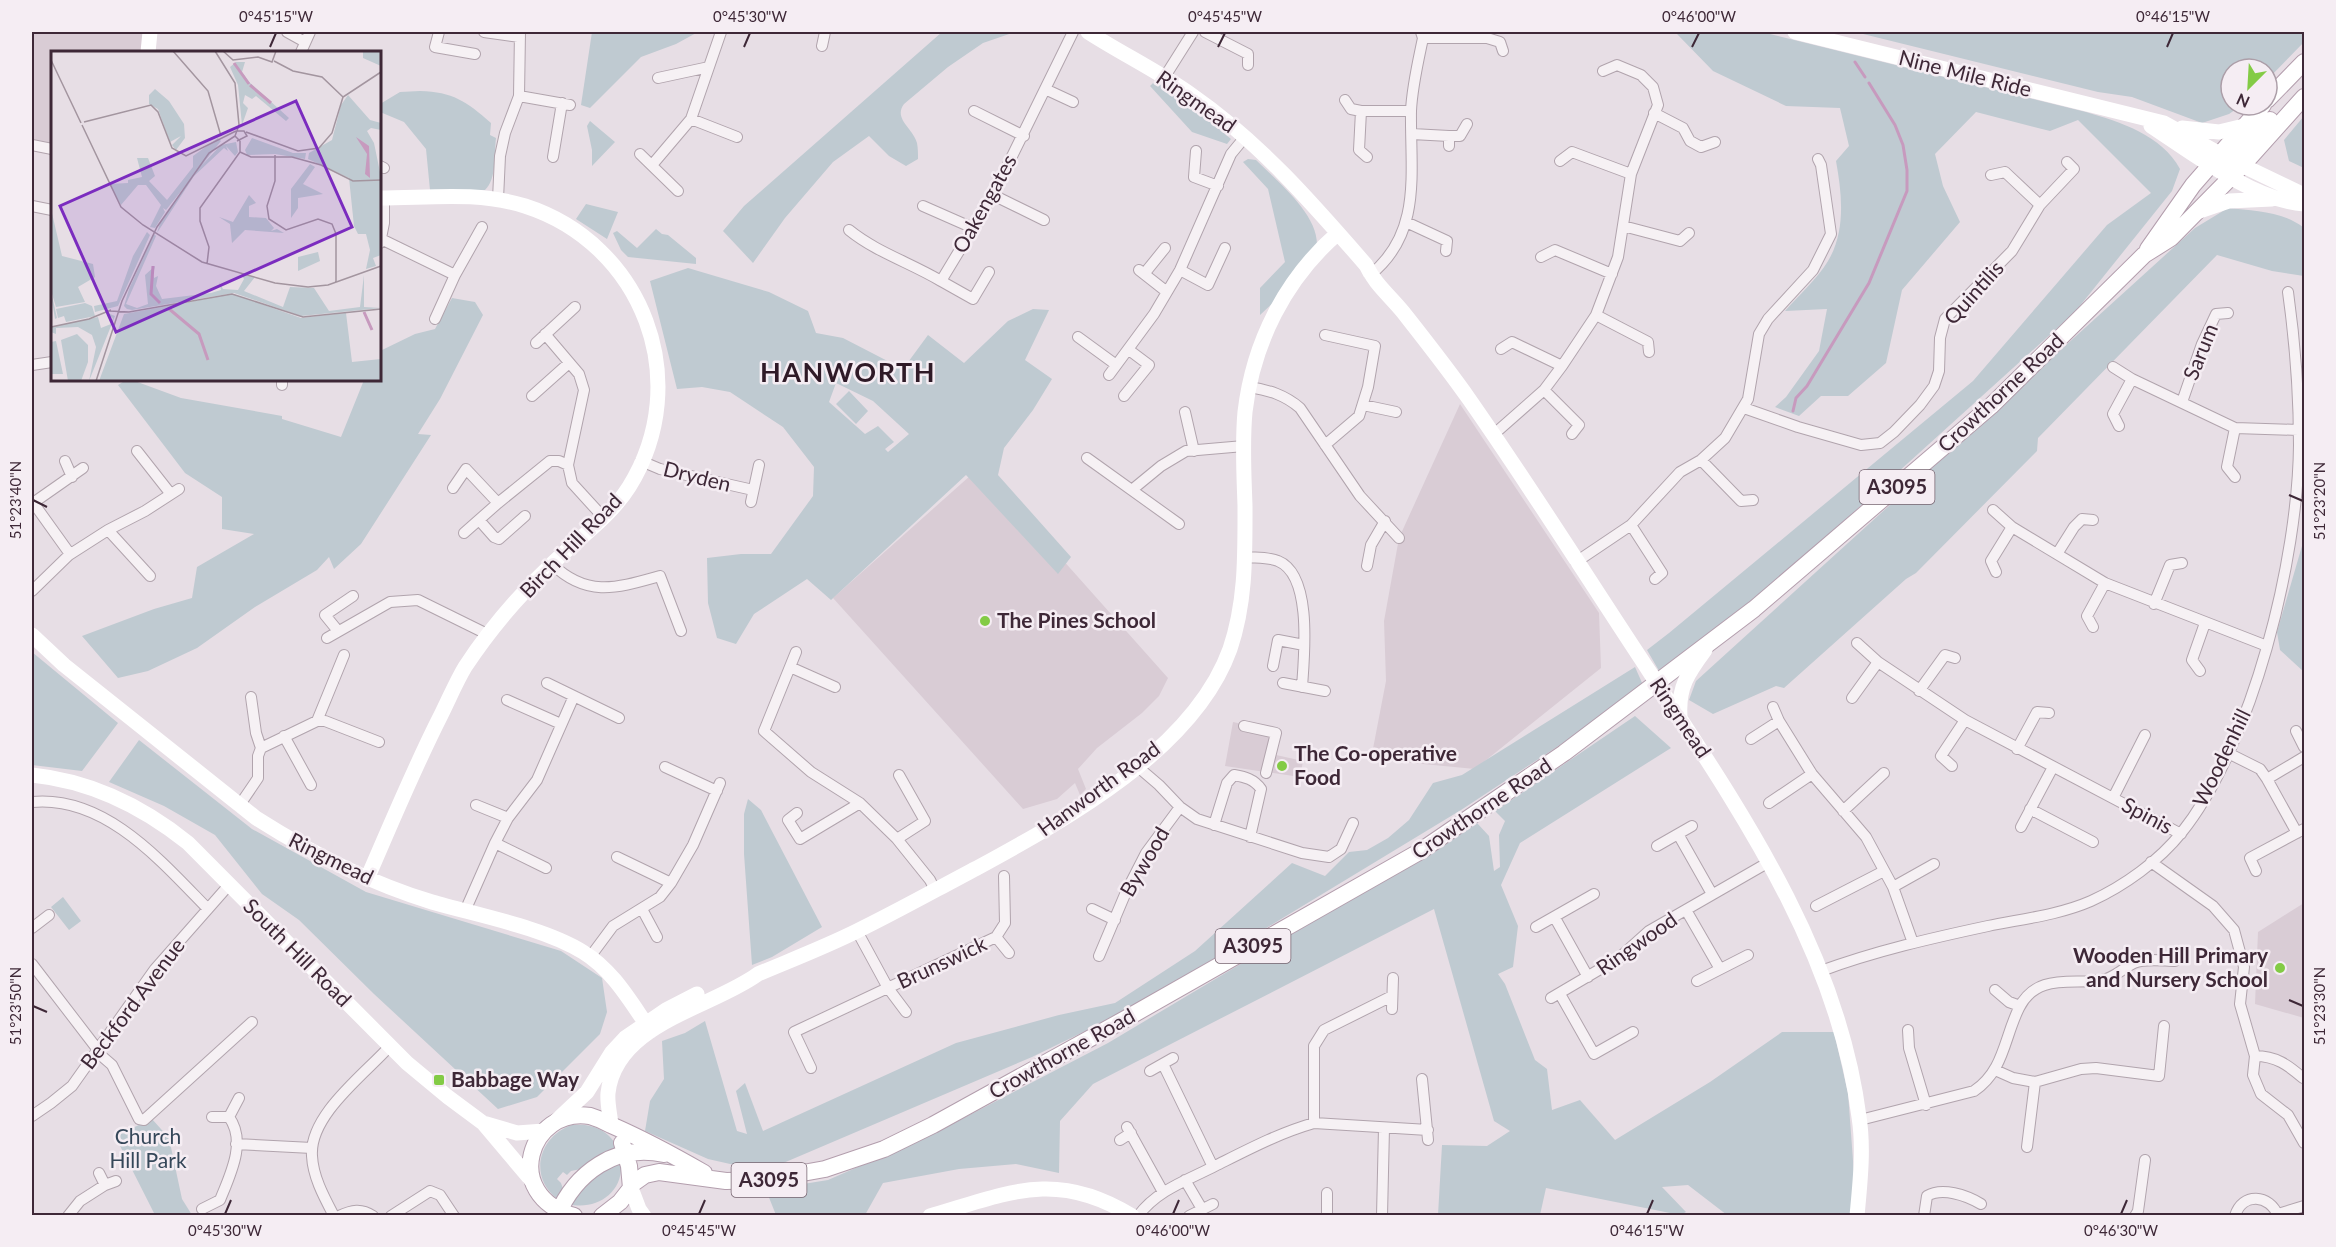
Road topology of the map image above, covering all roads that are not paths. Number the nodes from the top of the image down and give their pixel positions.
1 (150, 32) edge
2 (287, 32) edge
3 (310, 32) edge
4 (439, 32) edge
5 (484, 32) edge
6 (720, 32) edge
7 (825, 32) edge
8 (1073, 32) edge
9 (1088, 32) edge
10 (1193, 32) edge
11 (1204, 32) edge
12 (1795, 32) edge
13 (520, 34) edge
14 (1422, 35) edge
15 (822, 46) dead end
16 (303, 47) edge
17 (148, 51) edge
18 (1503, 51) dead end
19 (475, 54) dead end
20 (2304, 62) edge
21 (1248, 65) dead end
22 (709, 67) junction
23 (1603, 71) dead end
24 (658, 78) dead end
25 (1164, 78) junction
26 (2304, 84) edge
27 (2279, 88) edge
28 (1045, 89) junction
29 (519, 96) junction
30 (2304, 97) edge
31 (1345, 100) dead end
32 (1072, 102) dead end
33 (974, 111) dead end
34 (1361, 111) junction
35 (1411, 111) junction
36 (1654, 113) junction
37 (2135, 117) junction
38 (2252, 117) edge
39 (691, 119) junction
40 (2164, 123) junction
41 (1467, 124) dead end
42 (2244, 126) junction
43 (1412, 134) junction
44 (1023, 136) junction
45 (737, 137) dead end
46 (1245, 137) junction
47 (1715, 142) dead end
48 (32, 145) edge
49 (51, 149) edge
50 (1196, 151) dead end
51 (640, 154) dead end
52 (553, 157) dead end
53 (1367, 157) dead end
54 (1818, 159) dead end
55 (1560, 161) dead end
56 (2067, 162) dead end
57 (651, 165) junction
58 (2226, 165) junction
59 (1631, 174) junction
60 (1991, 176) dead end
61 (1218, 186) junction
62 (678, 191) dead end
63 (993, 195) junction
64 (2304, 195) edge
65 (382, 198) edge
66 (498, 199) junction
67 (2278, 199) junction
68 (2304, 204) edge
69 (2040, 205) junction
70 (32, 206) edge
71 (923, 206) dead end
72 (51, 210) edge
73 (2197, 212) junction
74 (1044, 220) dead end
75 (1406, 222) junction
76 (1623, 226) junction
77 (483, 227) dead end
78 (973, 228) junction
79 (849, 230) dead end
80 (1689, 233) dead end
81 (381, 236) edge
82 (1334, 236) junction
83 (381, 241) edge
84 (1165, 248) dead end
85 (1225, 248) dead end
86 (1446, 251) dead end
87 (2144, 255) junction
88 (1541, 257) dead end
89 (1180, 270) junction
90 (989, 272) dead end
91 (1612, 274) junction
92 (455, 275) junction
93 (1370, 275) junction
94 (941, 281) junction
95 (1167, 292) junction
96 (2288, 292) dead end
97 (575, 307) dead end
98 (2228, 313) dead end
99 (1596, 315) junction
100 (435, 320) dead end
101 (545, 334) junction
102 (1325, 335) dead end
103 (1078, 337) dead end
104 (536, 343) dead end
105 (1501, 349) dead end
106 (2300, 349) edge
107 (1129, 350) junction
108 (1649, 352) dead end
109 (51, 362) edge
110 (569, 363) junction
111 (1115, 364) junction
112 (32, 365) edge
113 (1562, 366) junction
114 (2113, 367) dead end
115 (1109, 375) dead end
116 (2132, 379) junction
117 (1249, 387) junction
118 (1544, 390) junction
119 (532, 396) dead end
120 (1124, 396) dead end
121 (2182, 402) junction
122 (1363, 405) junction
123 (1744, 408) junction
124 (1185, 412) dead end
125 (1396, 412) dead end
126 (2119, 426) dead end
127 (2235, 428) junction
128 (2298, 430) junction
129 (1572, 434) dead end
130 (1493, 435) junction
131 (1244, 446) junction
132 (1325, 446) junction
133 (137, 451) dead end
134 (1194, 451) junction
135 (1088, 458) dead end
136 (1701, 460) junction
137 (65, 461) dead end
138 (641, 461) junction
139 (568, 465) junction
140 (759, 465) dead end
141 (83, 468) dead end
142 (72, 477) junction
143 (2235, 477) dead end
144 (453, 488) dead end
145 (1133, 489) junction
146 (753, 490) junction
147 (1753, 500) dead end
148 (32, 502) edge
149 (751, 502) dead end
150 (498, 503) junction
151 (1993, 510) dead end
152 (525, 516) dead end
153 (603, 517) junction
154 (479, 520) junction
155 (2093, 520) dead end
156 (1385, 521) junction
157 (1179, 524) dead end
158 (1631, 525) junction
159 (2012, 527) junction
160 (108, 530) junction
161 (464, 533) dead end
162 (1400, 538) dead end
163 (70, 554) junction
164 (2057, 554) junction
165 (1246, 557) junction
166 (1576, 562) junction
167 (2182, 563) dead end
168 (552, 564) junction
169 (1367, 566) dead end
170 (1996, 572) dead end
171 (150, 576) dead end
172 (1655, 579) dead end
173 (2105, 583) junction
174 (32, 591) edge
175 (353, 596) dead end
176 (2154, 604) junction
177 (2205, 623) junction
178 (2093, 627) dead end
179 (338, 631) junction
180 (681, 631) dead end
181 (32, 635) edge
182 (489, 635) junction
183 (327, 638) dead end
184 (1857, 643) dead end
185 (1304, 645) junction
186 (2267, 646) junction
187 (1707, 647) junction
188 (796, 652) dead end
189 (344, 655) dead end
190 (1955, 658) dead end
191 (1878, 662) junction
192 (1274, 666) dead end
193 (790, 668) junction
194 (2200, 671) dead end
195 (547, 683) dead end
196 (1283, 683) dead end
197 (1658, 684) junction
198 (835, 687) dead end
199 (1302, 687) junction
200 (1919, 691) junction
201 (1325, 692) dead end
202 (574, 696) junction
203 (251, 697) dead end
204 (1852, 698) dead end
205 (507, 700) dead end
206 (1773, 707) dead end
207 (2049, 713) dead end
208 (1680, 716) junction
209 (619, 718) dead end
210 (1965, 720) junction
211 (317, 721) junction
212 (1779, 721) junction
213 (561, 724) junction
214 (1244, 726) dead end
215 (2296, 731) dead end
216 (2145, 735) dead end
217 (284, 736) junction
218 (1751, 739) dead end
219 (379, 742) dead end
220 (2304, 747) edge
221 (261, 748) junction
222 (2018, 749) junction
223 (2228, 753) junction
224 (2304, 757) edge
225 (1952, 766) dead end
226 (665, 767) dead end
227 (1138, 767) junction
228 (2053, 767) junction
229 (1266, 773) dead end
230 (1884, 773) dead end
231 (1812, 774) junction
232 (32, 775) edge
233 (899, 775) dead end
234 (2268, 779) junction
235 (311, 785) dead end
236 (2113, 798) junction
237 (32, 802) edge
238 (860, 803) junction
239 (1769, 803) dead end
240 (476, 804) dead end
241 (238, 806) junction
242 (1180, 807) junction
243 (2030, 809) junction
244 (1843, 811) junction
245 (796, 813) dead end
246 (508, 818) junction
247 (1353, 823) dead end
248 (1214, 825) junction
249 (1692, 826) dead end
250 (2021, 827) dead end
251 (2300, 831) edge
252 (1678, 834) junction
253 (2181, 834) junction
254 (1250, 837) junction
255 (897, 839) junction
256 (2093, 842) dead end
257 (495, 843) junction
258 (1657, 846) dead end
259 (618, 858) dead end
260 (1769, 862) junction
261 (2151, 862) junction
262 (1934, 864) dead end
263 (546, 868) dead end
264 (1884, 871) junction
265 (2256, 871) dead end
266 (1004, 876) dead end
267 (368, 879) junction
268 (671, 883) junction
269 (229, 885) junction
270 (1893, 887) junction
271 (935, 890) junction
272 (1594, 894) dead end
273 (1712, 894) junction
274 (1815, 906) dead end
275 (208, 909) junction
276 (642, 909) junction
277 (1092, 909) dead end
278 (1686, 910) junction
279 (465, 911) junction
280 (49, 915) dead end
281 (1556, 918) junction
282 (1115, 920) junction
283 (1536, 927) dead end
284 (32, 928) edge
285 (857, 931) junction
286 (657, 937) dead end
287 (996, 938) junction
288 (1913, 943) junction
289 (1009, 953) dead end
290 (1748, 955) dead end
291 (1099, 956) dead end
292 (590, 957) junction
293 (2175, 961) dead end
294 (32, 964) edge
295 (1720, 969) junction
296 (1821, 971) junction
297 (1588, 977) junction
298 (1393, 978) dead end
299 (1697, 981) dead end
300 (888, 988) junction
301 (1995, 990) dead end
302 (1392, 996) junction
303 (632, 1002) junction
304 (2020, 1006) junction
305 (1392, 1009) dead end
306 (906, 1012) dead end
307 (252, 1022) dead end
308 (2164, 1026) dead end
309 (648, 1027) junction
310 (1908, 1030) dead end
311 (1633, 1032) dead end
312 (625, 1038) junction
313 (390, 1046) junction
314 (98, 1051) junction
315 (2255, 1056) junction
316 (811, 1068) dead end
317 (1995, 1070) junction
318 (1150, 1071) dead end
319 (2303, 1078) dead end
320 (1422, 1079) dead end
321 (2035, 1082) junction
322 (239, 1098) dead end
323 (1926, 1104) junction
324 (32, 1116) edge
325 (212, 1117) dead end
326 (229, 1117) junction
327 (1860, 1120) junction
328 (483, 1123) junction
329 (1314, 1123) junction
330 (611, 1125) junction
331 (550, 1127) junction
332 (1384, 1128) junction
333 (1120, 1140) dead end
334 (2304, 1141) edge
335 (236, 1144) junction
336 (2027, 1147) dead end
337 (312, 1149) junction
338 (625, 1154) junction
339 (676, 1157) junction
340 (2145, 1160) dead end
341 (1213, 1167) junction
342 (99, 1173) dead end
343 (712, 1178) junction
344 (1185, 1180) junction
345 (116, 1181) dead end
346 (105, 1185) junction
347 (631, 1186) junction
348 (535, 1187) junction
349 (1163, 1192) junction
350 (1327, 1194) dead end
351 (1213, 1204) dead end
352 (1981, 1204) dead end
353 (2304, 1206) edge
354 (202, 1209) dead end
355 (1202, 1209) junction
356 (563, 1214) edge
357 (68, 1215) edge
358 (334, 1215) edge
359 (339, 1215) edge
360 (373, 1215) edge
361 (391, 1215) edge
362 (454, 1215) edge
363 (541, 1215) edge
364 (602, 1215) edge
365 (644, 1215) edge
366 (930, 1215) edge
367 (1132, 1215) edge
368 (1138, 1215) edge
369 (1189, 1215) edge
370 (1327, 1215) edge
371 (1382, 1215) edge
372 (1857, 1215) edge
373 (1924, 1215) edge
374 (2135, 1215) edge
375 (2235, 1215) edge
376 (2278, 1215) edge

1 - 17 street
2 - 16 street
3 - 16 street
4 - 19 street
5 - 13 street
6 - 22 street
7 - 15 street
8 - 28 street, Oakengates
9 - 25 street, Ringmead
10 - 25 street
11 - 21 street
12 - 37 street, Nine Mile Ride
13 - 29 street
14 - 18 street
14 - 35 street
20 - 27 main road
22 - 24 street
22 - 39 street
23 - 36 street
25 - 46 street, Ringmead
26 - 58 main road
28 - 32 street
28 - 44 street, Oakengates
29 - 52 street
29 - 66 street
30 - 58 main road, A3095
31 - 34 street
33 - 44 street
34 - 35 street
34 - 53 street
35 - 43 street
36 - 47 street
36 - 59 street
37 - 40 street, Nine Mile Ride
37 - 58 street, Nine Mile Ride
38 - 42 main road, A3095
39 - 45 street
39 - 57 street
40 - 42 street
40 - 58 street, Nine Mile Ride
41 - 43 street
42 - 58 main road, A3095
43 - 75 street
44 - 63 street, Oakengates
46 - 61 street
46 - 82 street, Ringmead
48 - 49 street
50 - 61 street
51 - 57 street
54 - 123 street
55 - 59 street
56 - 69 street, Quintilis
57 - 62 street
58 - 64 street, Nine Mile Ride
58 - 67 street, Nine Mile Ride
58 - 73 main road, Crowthorne Road / A3095
58 - 87 main road, Crowthorne Road / A3095
59 - 76 street
60 - 69 street
61 - 89 street
63 - 74 street
63 - 78 street, Oakengates
65 - 66 street, Birch Hill Road
65 - 81 street
66 - 138 street, Birch Hill Road
67 - 68 street, Nine Mile Ride
67 - 73 street
69 - 123 street, Quintilis
70 - 72 street
71 - 78 street
73 - 87 main road, Crowthorne Road / A3095
75 - 86 street
75 - 93 street
76 - 80 street
76 - 91 street
77 - 92 street
78 - 94 street, Oakengates
79 - 94 street
82 - 93 street, Ringmead
82 - 117 street, Hanworth Road
83 - 92 street
84 - 95 street
85 - 89 street
87 - 187 main road, Crowthorne Road / A3095
88 - 91 street
89 - 95 street
90 - 94 street
91 - 99 street
92 - 100 street
93 - 130 street, Ringmead
95 - 107 street
96 - 106 street, Woodenhill
97 - 101 street
98 - 121 street, Sarum
99 - 108 street
99 - 113 street
101 - 104 street
101 - 110 street
102 - 122 street
103 - 111 street
105 - 113 street
106 - 128 street, Woodenhill
107 - 111 street
107 - 120 street
109 - 112 street
110 - 119 street
110 - 139 street
111 - 115 street
113 - 118 street
114 - 116 street, Sarum
116 - 121 street, Sarum
116 - 126 street
117 - 131 street, Hanworth Road
117 - 132 street
118 - 129 street
118 - 130 street
121 - 127 street, Sarum
122 - 125 street
122 - 132 street
123 - 136 street
124 - 134 street
127 - 128 street, Sarum
127 - 143 street
128 - 186 street, Woodenhill
130 - 166 street, Ringmead
131 - 134 street
131 - 165 street, Hanworth Road
132 - 156 street
133 - 160 street
134 - 145 street
135 - 145 street
136 - 147 street
136 - 158 street
137 - 142 street
138 - 146 street, Dryden
138 - 153 street, Birch Hill Road
139 - 150 street
139 - 153 street
140 - 146 street, Dryden
141 - 142 street
142 - 148 street
144 - 150 street
145 - 157 street
146 - 149 street, Dryden
148 - 163 street
150 - 154 street
151 - 159 street
152 - 154 street
153 - 168 street, Birch Hill Road
154 - 161 street
155 - 164 street
156 - 162 street
156 - 169 street
158 - 166 street
158 - 172 street
159 - 164 street
159 - 170 street
160 - 163 street
160 - 171 street
163 - 174 street
164 - 173 street
165 - 185 street
165 - 227 street, Hanworth Road
166 - 197 street, Ringmead
167 - 176 street
168 - 180 street
168 - 182 street, Birch Hill Road
173 - 176 street
173 - 178 street
175 - 179 street
176 - 177 street
177 - 186 street
177 - 194 street
179 - 182 street
179 - 183 street
181 - 241 street, Ringmead
182 - 267 street, Birch Hill Road
184 - 191 street, Spinis
185 - 192 street
185 - 199 street
186 - 223 street, Woodenhill
187 - 197 main road, Crowthorne Road / A3095
187 - 208 street
188 - 193 street
189 - 211 street
190 - 200 street
191 - 200 street, Spinis
191 - 204 street
193 - 198 street
193 - 238 street
195 - 202 street
196 - 199 street
197 - 208 street, Ringmead
197 - 343 main road, Crowthorne Road / A3095
199 - 201 street
200 - 210 street, Spinis
202 - 209 street
202 - 213 street
203 - 221 street
205 - 213 street
206 - 212 street
207 - 222 street
208 - 260 street, Ringmead
210 - 222 street, Spinis
210 - 225 street
211 - 217 street
211 - 219 street
212 - 218 street
212 - 231 street
213 - 246 street
214 - 229 street
215 - 220 street
216 - 236 street, Spinis
217 - 221 street
217 - 235 street
221 - 241 street
222 - 228 street, Spinis
223 - 234 street
223 - 253 street, Woodenhill
224 - 234 street
226 - 268 street
227 - 242 street, Bywood
227 - 271 street, Hanworth Road
228 - 236 street, Spinis
228 - 243 street
230 - 244 street
231 - 239 street
231 - 244 street
232 - 269 street, South Hill Road
233 - 255 street
234 - 251 street
236 - 253 street, Spinis
237 - 275 street
238 - 245 street
238 - 255 street
240 - 246 street
241 - 267 street, Ringmead
242 - 248 street, Bywood
242 - 282 street, Bywood
243 - 250 street
243 - 256 street
244 - 264 street
246 - 257 street
247 - 254 street, Bywood
248 - 254 street, Bywood
248 - 254 street
249 - 252 street
251 - 265 street
252 - 258 street
252 - 273 street
253 - 261 street, Woodenhill
255 - 271 street
257 - 263 street
257 - 279 street
259 - 268 street
260 - 273 street, Ringwood
260 - 296 street, Ringmead
261 - 288 street, Woodenhill
261 - 315 street
262 - 270 street
264 - 270 street
264 - 274 street
266 - 287 street, Brunswick
267 - 279 street, Ringmead
268 - 276 street
269 - 275 street, Beckford Avenue
269 - 313 street, South Hill Road
270 - 288 street
271 - 285 street, Hanworth Road
272 - 281 street
273 - 278 street, Ringwood
275 - 314 street, Beckford Avenue
276 - 286 street
276 - 292 street
277 - 282 street, Bywood
278 - 295 street, Ringwood
278 - 297 street, Ringwood
279 - 292 street, Ringmead
280 - 284 street
281 - 283 street
281 - 297 street, Ringwood
282 - 291 street, Bywood
285 - 300 street, Brunswick
285 - 309 street, Hanworth Road
287 - 289 street, Brunswick
287 - 300 street, Brunswick
288 - 296 street, Woodenhill
290 - 295 street
292 - 303 street, Ringmead
293 - 304 street
294 - 314 street
295 - 299 street
296 - 327 street, Ringmead
297 - 311 street, Ringwood
298 - 302 street
300 - 306 street, Brunswick
300 - 316 street, Brunswick
301 - 304 street
302 - 305 street
302 - 329 street
303 - 309 street, Ringmead
303 - 312 street
304 - 317 street
307 - 314 street
308 - 321 street
309 - 312 street, Hanworth Road
309 - 330 street, Hanworth Road
310 - 323 street
312 - 331 street, Hanworth Road
313 - 328 street, South Hill Road
313 - 337 street
314 - 324 street, Beckford Avenue
315 - 319 street
315 - 334 street
317 - 321 street
317 - 323 street
318 - 341 street
320 - 332 street
321 - 336 street
322 - 326 street
323 - 327 street
325 - 326 street
326 - 335 street
327 - 372 street, Ringmead
328 - 331 street
328 - 348 street, South Hill Road
329 - 332 street
329 - 341 street
330 - 331 main road, Crowthorne Road
330 - 338 main road
330 - 339 main road, Crowthorne Road / A3095
331 - 348 main road
332 - 371 street
333 - 349 street
335 - 337 street
335 - 354 street
337 - 358 street
338 - 339 main road, Crowthorne Road / A3095
338 - 347 main road
338 - 356 main road, A3095
339 - 343 main road, Crowthorne Road / A3095
340 - 374 street
341 - 344 street
342 - 346 street
343 - 347 main road, Crowthorne Road / A3095
344 - 349 street
344 - 355 street
345 - 346 street
346 - 357 street
347 - 364 main road, Crowthorne Road
347 - 365 street
348 - 356 main road
348 - 363 main road
349 - 368 street
350 - 370 street
351 - 355 street
352 - 373 street
353 - 376 street
355 - 369 street
359 - 360 street
361 - 362 street
366 - 367 street
375 - 376 street

